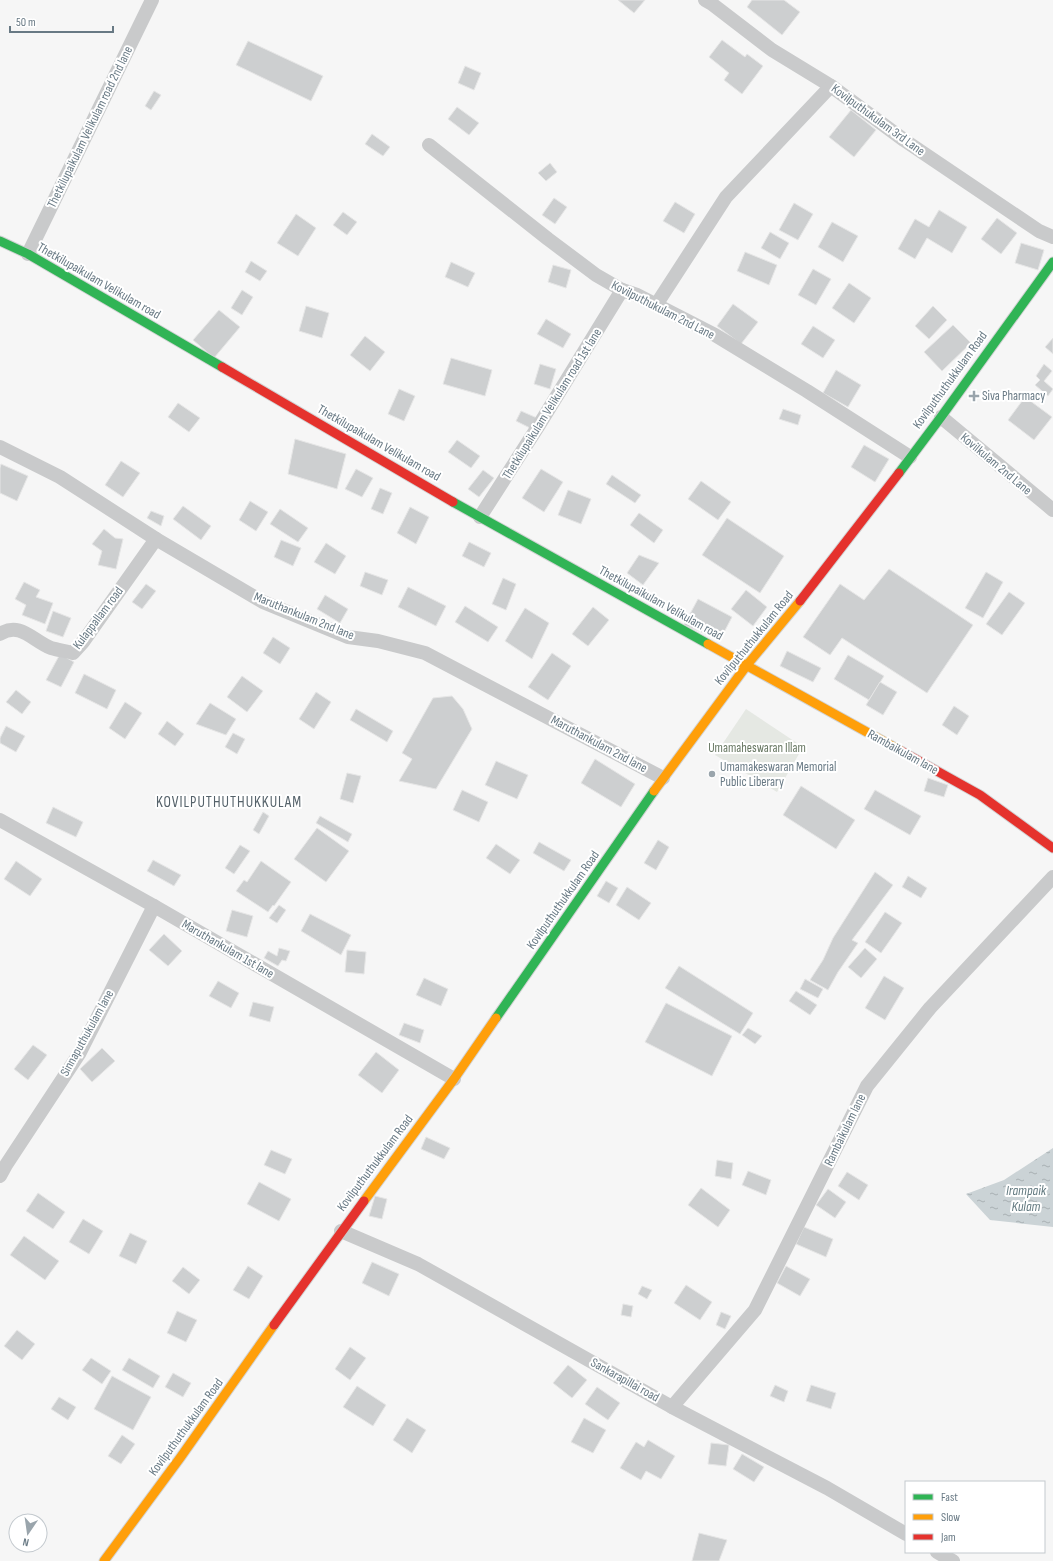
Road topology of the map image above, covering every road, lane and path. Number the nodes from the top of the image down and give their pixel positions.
1 (152, 0) edge
2 (710, 1) edge
3 (831, 86) junction
4 (429, 145) dead end
5 (1053, 237) edge
6 (0, 241) edge
7 (28, 254) junction
8 (1053, 262) edge
9 (622, 290) junction
10 (656, 305) junction
11 (941, 417) junction
12 (0, 447) edge
13 (910, 457) junction
14 (1053, 510) edge
15 (480, 517) junction
16 (156, 539) junction
17 (0, 634) edge
18 (747, 665) junction
19 (663, 778) junction
20 (0, 820) edge
21 (1053, 848) edge
22 (1053, 877) edge
23 (154, 906) junction
24 (454, 1079) junction
25 (0, 1176) edge
26 (341, 1231) junction
27 (672, 1407) junction
28 (905, 1533) edge
29 (939, 1553) edge
30 (104, 1561) edge
31 (953, 1561) edge

1 - 7 street, Thetkilupaikulam Velikulam road 2nd lane
2 - 3 street, Kovilputhukulam 3rd Lane
3 - 5 street, Kovilputhukulam 3rd Lane
3 - 10 street
4 - 9 street, Kovilputhukulam 2nd Lane
6 - 7 street, Thetkilupaikulam Velikulam road
7 - 15 street, Thetkilupaikulam Velikulam road
8 - 11 street, Kovilputhuthukkulam Road
9 - 10 street, Kovilputhukulam 2nd Lane
9 - 15 street, Thetkilupaikulam Velikulam road 1st lane
10 - 13 street, Kovilputhukulam 2nd Lane
11 - 13 street, Kovilputhuthukkulam Road
11 - 14 street, Kovilkulam 2nd Lane
12 - 16 street, Maruthankulam 2nd lane
13 - 18 street, Kovilputhuthukkulam Road
15 - 18 street, Thetkilupaikulam Velikulam road
16 - 17 street, Kulappallam road
16 - 19 street, Maruthankulam 2nd lane
18 - 19 street, Kovilputhuthukkulam Road
18 - 21 street, Rambaikulam lane
19 - 24 street, Kovilputhuthukkulam Road
20 - 23 street, Maruthankulam 1st lane
22 - 27 street, Rambaikulam lane
23 - 24 street, Maruthankulam 1st lane
23 - 25 street, Sinnaputhukulam lane
24 - 26 street, Kovilputhuthukkulam Road
26 - 27 street, Sankarapillai road
26 - 30 street, Kovilputhuthukkulam Road
27 - 28 street, Sankarapillai road
29 - 31 street

